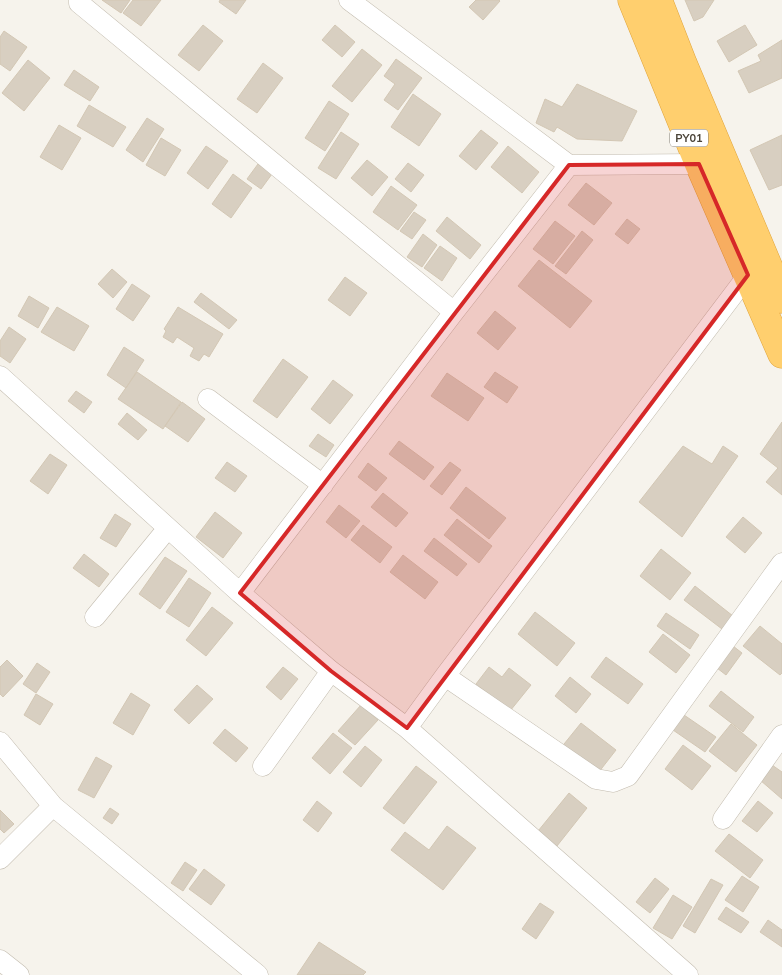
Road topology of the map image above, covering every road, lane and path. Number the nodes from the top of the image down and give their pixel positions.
1 (78, 0) edge
2 (349, 0) edge
3 (632, 0) edge
4 (658, 0) edge
5 (699, 164) junction
6 (570, 165) junction
7 (757, 268) junction
8 (782, 299) edge
9 (454, 312) junction
10 (782, 354) edge
11 (0, 376) edge
12 (208, 399) dead end
13 (323, 485) junction
14 (168, 528) junction
15 (782, 563) edge
16 (240, 593) junction
17 (94, 617) dead end
18 (330, 671) junction
19 (445, 676) junction
20 (407, 728) junction
21 (782, 735) edge
22 (0, 742) edge
23 (263, 766) dead end
24 (53, 806) junction
25 (722, 819) dead end
26 (0, 859) edge
27 (0, 960) edge
28 (19, 975) edge
29 (258, 975) edge
30 (688, 975) edge

1 - 9 street
2 - 6 street
3 - 5 highway, PY01
4 - 7 highway, PY01
5 - 6 street
5 - 7 highway, PY01
6 - 9 street
7 - 8 highway, PY01
7 - 10 highway, PY01
7 - 19 street
9 - 13 street
11 - 14 street
12 - 13 street
13 - 16 street
14 - 16 street
14 - 17 street
15 - 19 street
16 - 18 street
18 - 20 street
18 - 23 street
19 - 20 street
20 - 30 street
21 - 25 street
22 - 24 street
24 - 26 street
24 - 29 street
27 - 28 street

